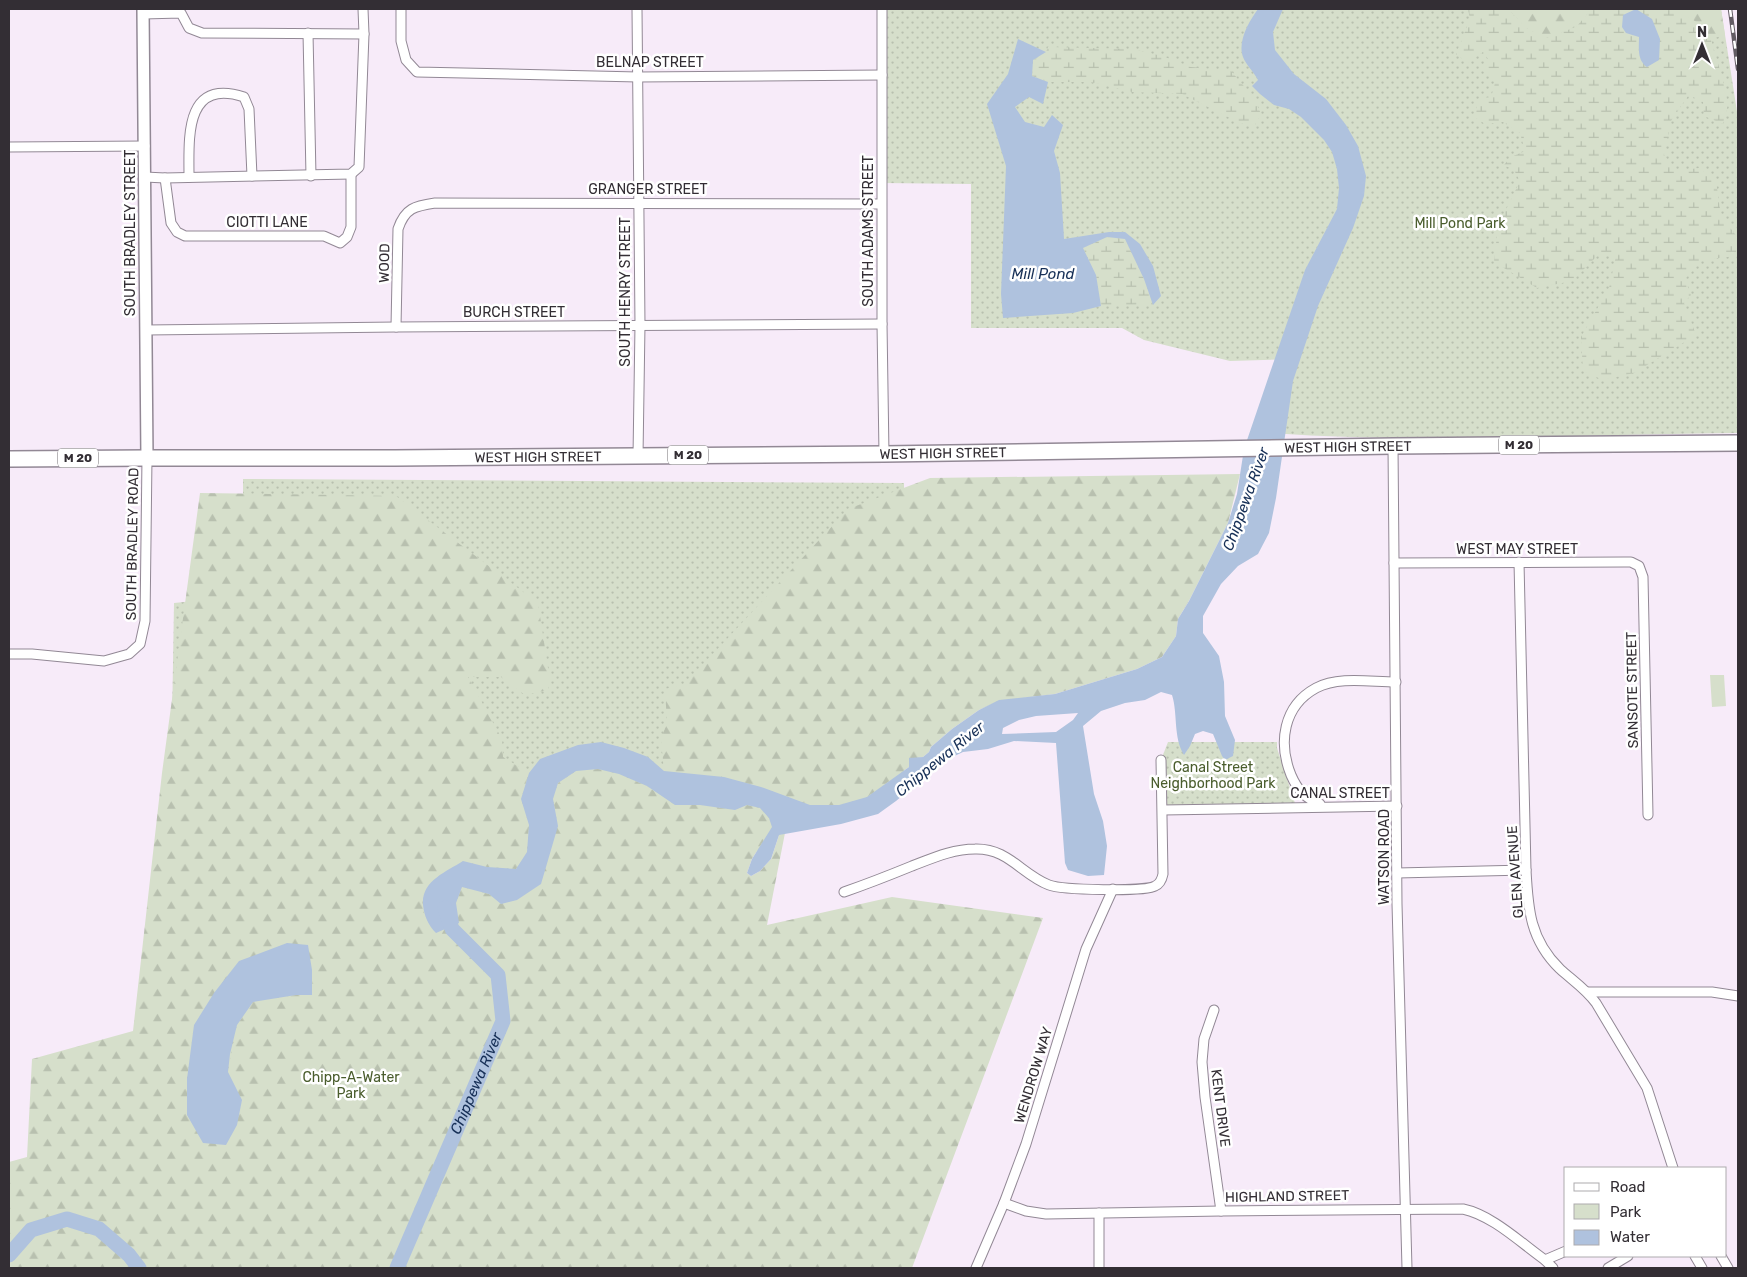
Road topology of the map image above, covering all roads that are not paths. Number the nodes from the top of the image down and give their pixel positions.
1 (363, 9) edge
2 (401, 9) edge
3 (637, 9) edge
4 (882, 9) edge
5 (181, 11) edge
6 (143, 12) edge
7 (308, 33) junction
8 (364, 34) junction
9 (882, 76) junction
10 (638, 77) junction
11 (145, 146) junction
12 (9, 147) edge
13 (351, 174) junction
14 (252, 176) junction
15 (311, 176) junction
16 (145, 177) junction
17 (189, 177) junction
18 (166, 178) junction
19 (638, 203) junction
20 (882, 204) junction
21 (415, 206) joint
22 (882, 324) junction
23 (640, 325) junction
24 (396, 327) junction
25 (146, 330) junction
26 (1738, 443) edge
27 (1393, 446) junction
28 (884, 454) junction
29 (638, 456) junction
30 (148, 458) junction
31 (9, 459) edge
32 (1519, 562) junction
33 (1394, 564) junction
34 (1639, 566) joint
35 (9, 654) edge
36 (1396, 682) junction
37 (1161, 760) dead end
38 (1327, 806) junction
39 (1397, 806) junction
40 (1163, 810) junction
41 (1648, 815) dead end
42 (1526, 870) junction
43 (1397, 874) junction
44 (1113, 889) junction
45 (844, 892) dead end
46 (1588, 992) junction
47 (1738, 996) edge
48 (1214, 1010) dead end
49 (1673, 1167) edge
50 (1004, 1203) junction
51 (1406, 1209) junction
52 (1222, 1211) junction
53 (1099, 1213) junction
54 (1564, 1252) edge
55 (1626, 1257) edge
56 (1696, 1257) edge
57 (1722, 1257) edge
58 (1546, 1260) junction
59 (976, 1268) edge
60 (1099, 1268) edge
61 (1407, 1268) edge
62 (1553, 1268) edge
63 (1608, 1268) edge
64 (1702, 1268) edge
65 (1728, 1268) edge

1 - 8 street
2 - 10 street, BELNAP STREET
3 - 10 street, SOUTH HENRY STREET
4 - 9 street, SOUTH ADAMS STREET
5 - 6 street
5 - 7 street
6 - 11 street, SOUTH BRADLEY STREET
7 - 8 street
7 - 15 street
8 - 13 street
9 - 10 street, BELNAP STREET
9 - 20 street, SOUTH ADAMS STREET
10 - 19 street, SOUTH HENRY STREET
11 - 12 street
11 - 16 street, SOUTH BRADLEY STREET
13 - 15 street
13 - 18 street, CIOTTI LANE
14 - 15 street
14 - 17 street
14 - 17 street
16 - 18 street
16 - 25 street, SOUTH BRADLEY STREET
17 - 18 street
19 - 20 street, GRANGER STREET
19 - 21 street, GRANGER STREET
19 - 23 street, SOUTH HENRY STREET
20 - 22 street, SOUTH ADAMS STREET
21 - 24 street, WOOD
22 - 23 street, BURCH STREET
22 - 28 street, SOUTH ADAMS STREET
23 - 24 street, BURCH STREET
23 - 29 street, SOUTH HENRY STREET
24 - 25 street, BURCH STREET
25 - 30 street, SOUTH BRADLEY STREET
26 - 27 main road, WEST HIGH STREET / M 20
27 - 28 main road, WEST HIGH STREET / M 20
27 - 33 street, WATSON ROAD
28 - 29 main road, WEST HIGH STREET / M 20
29 - 30 main road, WEST HIGH STREET / M 20
30 - 31 main road, M 20
30 - 35 street, SOUTH BRADLEY ROAD
32 - 33 street, WEST MAY STREET
32 - 34 street, WEST MAY STREET
32 - 42 street, GLEN AVENUE
33 - 36 street, WATSON ROAD
34 - 41 street, SANSOTE STREET
36 - 38 street
36 - 39 street, WATSON ROAD
37 - 40 street
38 - 39 street, CANAL STREET
38 - 40 street, CANAL STREET
39 - 43 street, WATSON ROAD
40 - 44 street
42 - 43 street
42 - 46 street, GLEN AVENUE
43 - 51 street, WATSON ROAD
44 - 45 street
44 - 50 street, WENDROW WAY
46 - 47 street
46 - 49 street, GLEN AVENUE
48 - 52 street, KENT DRIVE
50 - 53 street, HIGHLAND STREET
50 - 59 street, WENDROW WAY
51 - 52 street, HIGHLAND STREET
51 - 58 street, HIGHLAND STREET
51 - 61 street, WATSON ROAD
52 - 53 street, HIGHLAND STREET
53 - 60 street
54 - 58 street
55 - 63 street
56 - 64 street
57 - 65 street
58 - 62 street, HIGHLAND STREET

